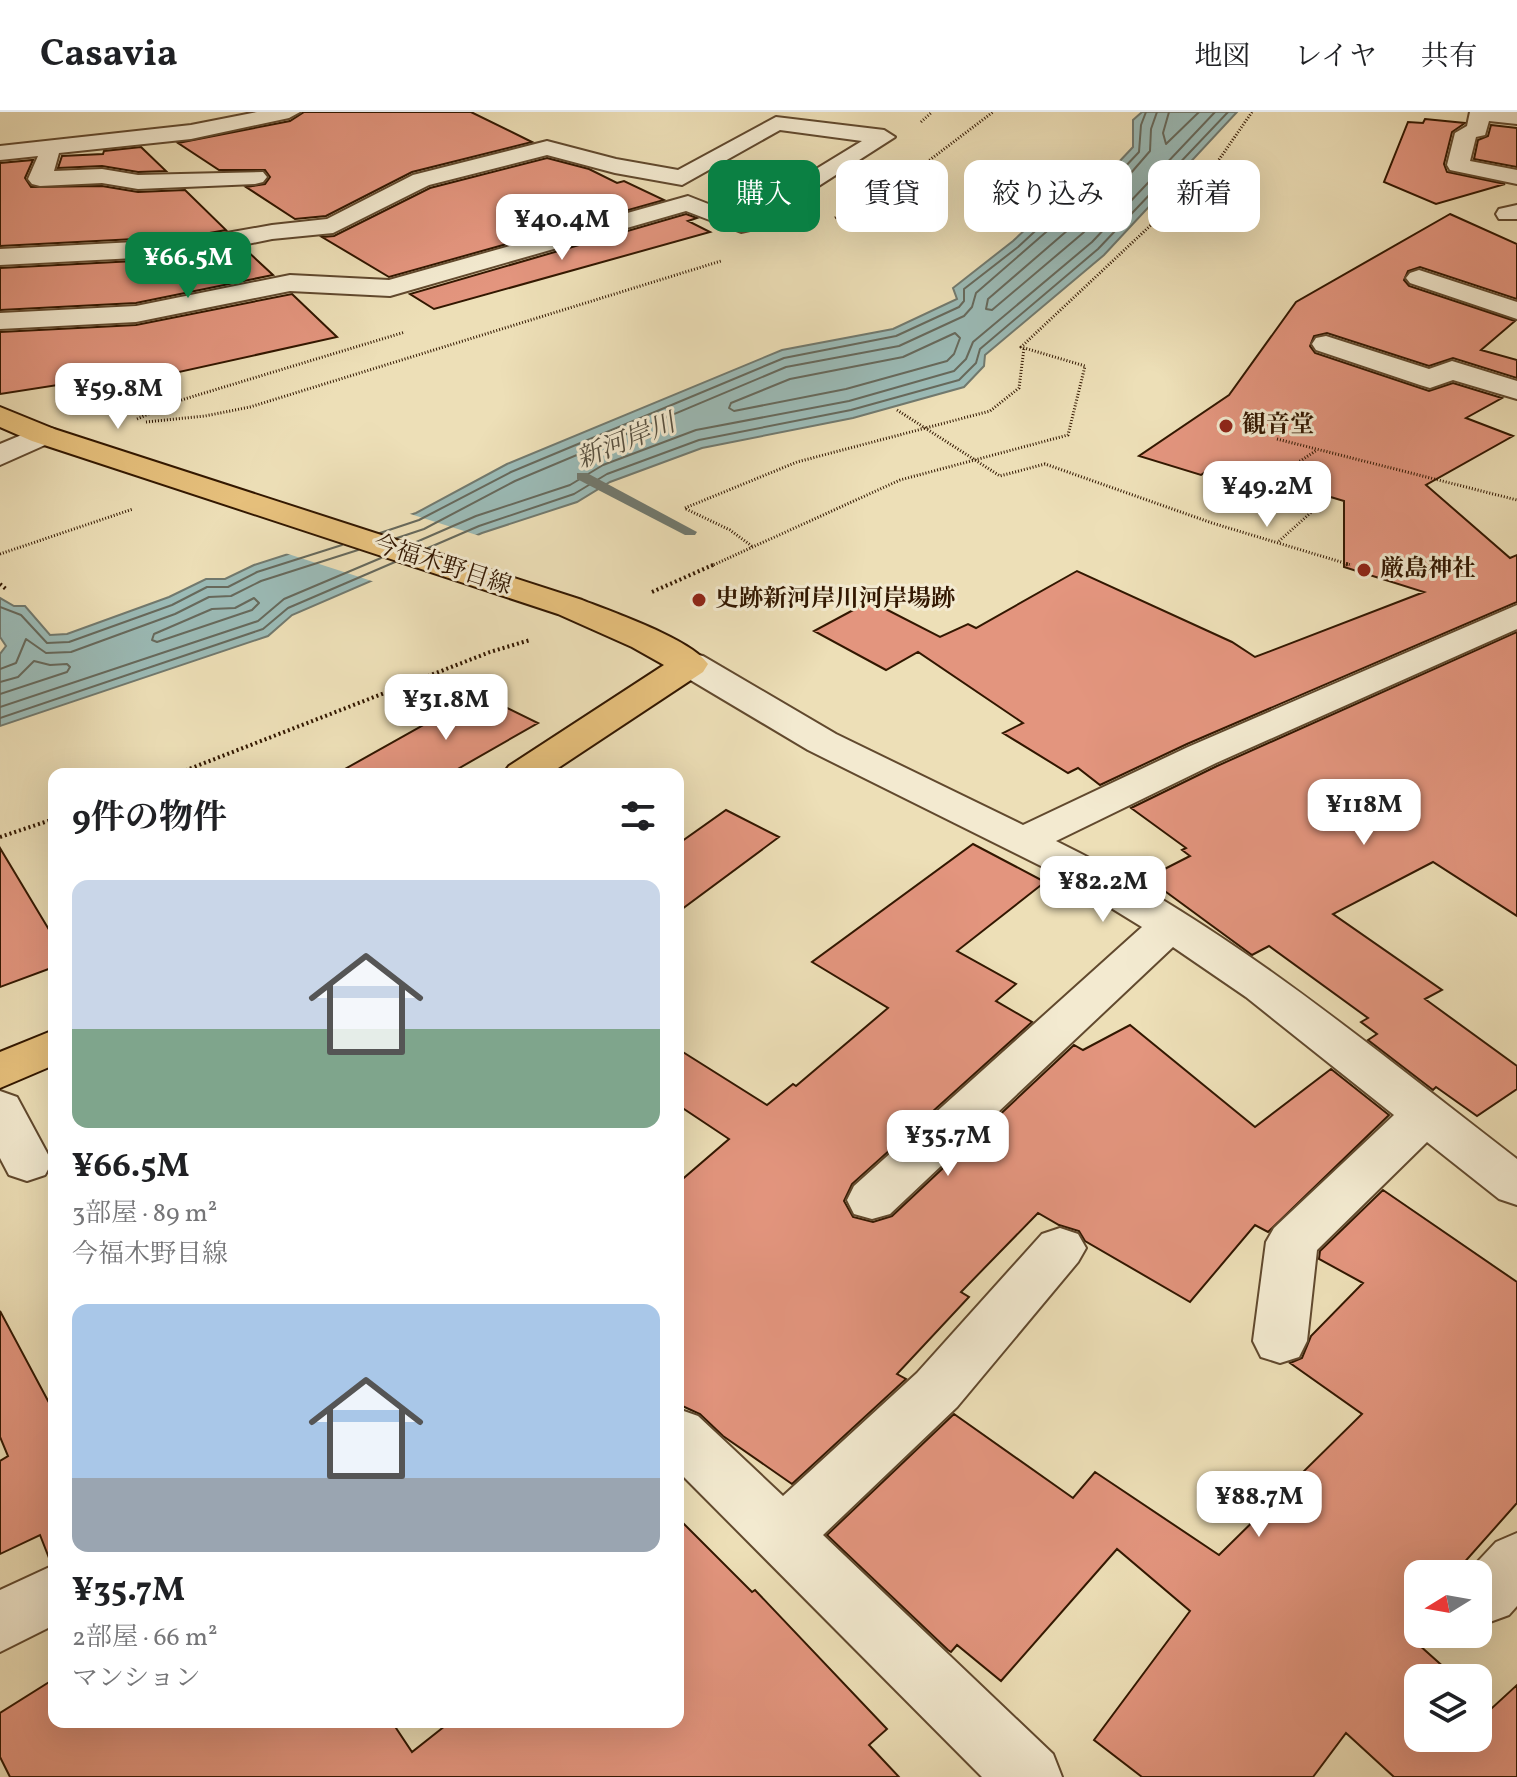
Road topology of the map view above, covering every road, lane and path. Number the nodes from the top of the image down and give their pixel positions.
1 (289, 112) edge
2 (993, 112) edge
3 (1252, 112) edge
4 (1517, 118) edge
5 (51, 149) junction
6 (0, 153) edge
7 (255, 177) dead end
8 (1517, 177) edge
9 (830, 220) dead end
10 (193, 247) junction
11 (0, 257) edge
12 (725, 260) dead end
13 (1419, 278) dead end
14 (1517, 311) edge
15 (136, 314) junction
16 (0, 321) edge
17 (405, 332) dead end
18 (1326, 344) dead end
19 (1024, 348) junction
20 (1517, 390) edge
21 (897, 410) dead end
22 (0, 416) edge
23 (927, 430) junction
24 (43, 435) junction
25 (1277, 439) dead end
26 (1318, 449) junction
27 (0, 456) edge
28 (974, 460) junction
29 (1243, 480) dead end
30 (1261, 487) junction
31 (1517, 500) edge
32 (136, 508) dead end
33 (1277, 543) junction
34 (753, 547) junction
35 (0, 554) edge
36 (1351, 565) dead end
37 (0, 584) edge
38 (6, 589) dead end
39 (643, 596) dead end
40 (1517, 616) edge
41 (536, 638) dead end
42 (690, 664) junction
43 (191, 768) edge
44 (532, 768) edge
45 (48, 821) edge
46 (0, 837) edge
47 (1025, 840) junction
48 (1171, 925) junction
49 (48, 1049) edge
50 (0, 1071) edge
51 (0, 1109) edge
52 (1425, 1115) junction
53 (27, 1162) dead end
54 (1517, 1186) edge
55 (872, 1200) dead end
56 (1060, 1248) dead end
57 (1280, 1341) dead end
58 (684, 1439) edge
59 (782, 1535) junction
60 (48, 1596) edge
61 (0, 1623) edge
62 (1029, 1777) edge

1 - 5 street
2 - 9 path
3 - 19 path
4 - 8 street
5 - 6 street
5 - 7 street
10 - 11 street
10 - 15 street
10 - 15 street
12 - 17 path
13 - 14 street
15 - 16 street
18 - 20 street
19 - 23 path
19 - 28 path
21 - 23 path
22 - 24 main road, 今福木野目線
23 - 28 path
23 - 34 path
24 - 27 street
24 - 42 main road, 今福木野目線
25 - 26 path
26 - 30 path
26 - 31 path
28 - 33 path
28 - 34 path
29 - 30 path
30 - 33 path
32 - 35 path
33 - 36 path
34 - 39 path
37 - 38 path
40 - 47 street
41 - 43 path
42 - 44 main road
42 - 47 street
45 - 46 path
47 - 48 street
48 - 52 street
48 - 55 street
49 - 50 main road
51 - 53 street
52 - 54 street
52 - 57 street
56 - 59 street
58 - 59 street
59 - 62 street
60 - 61 street

